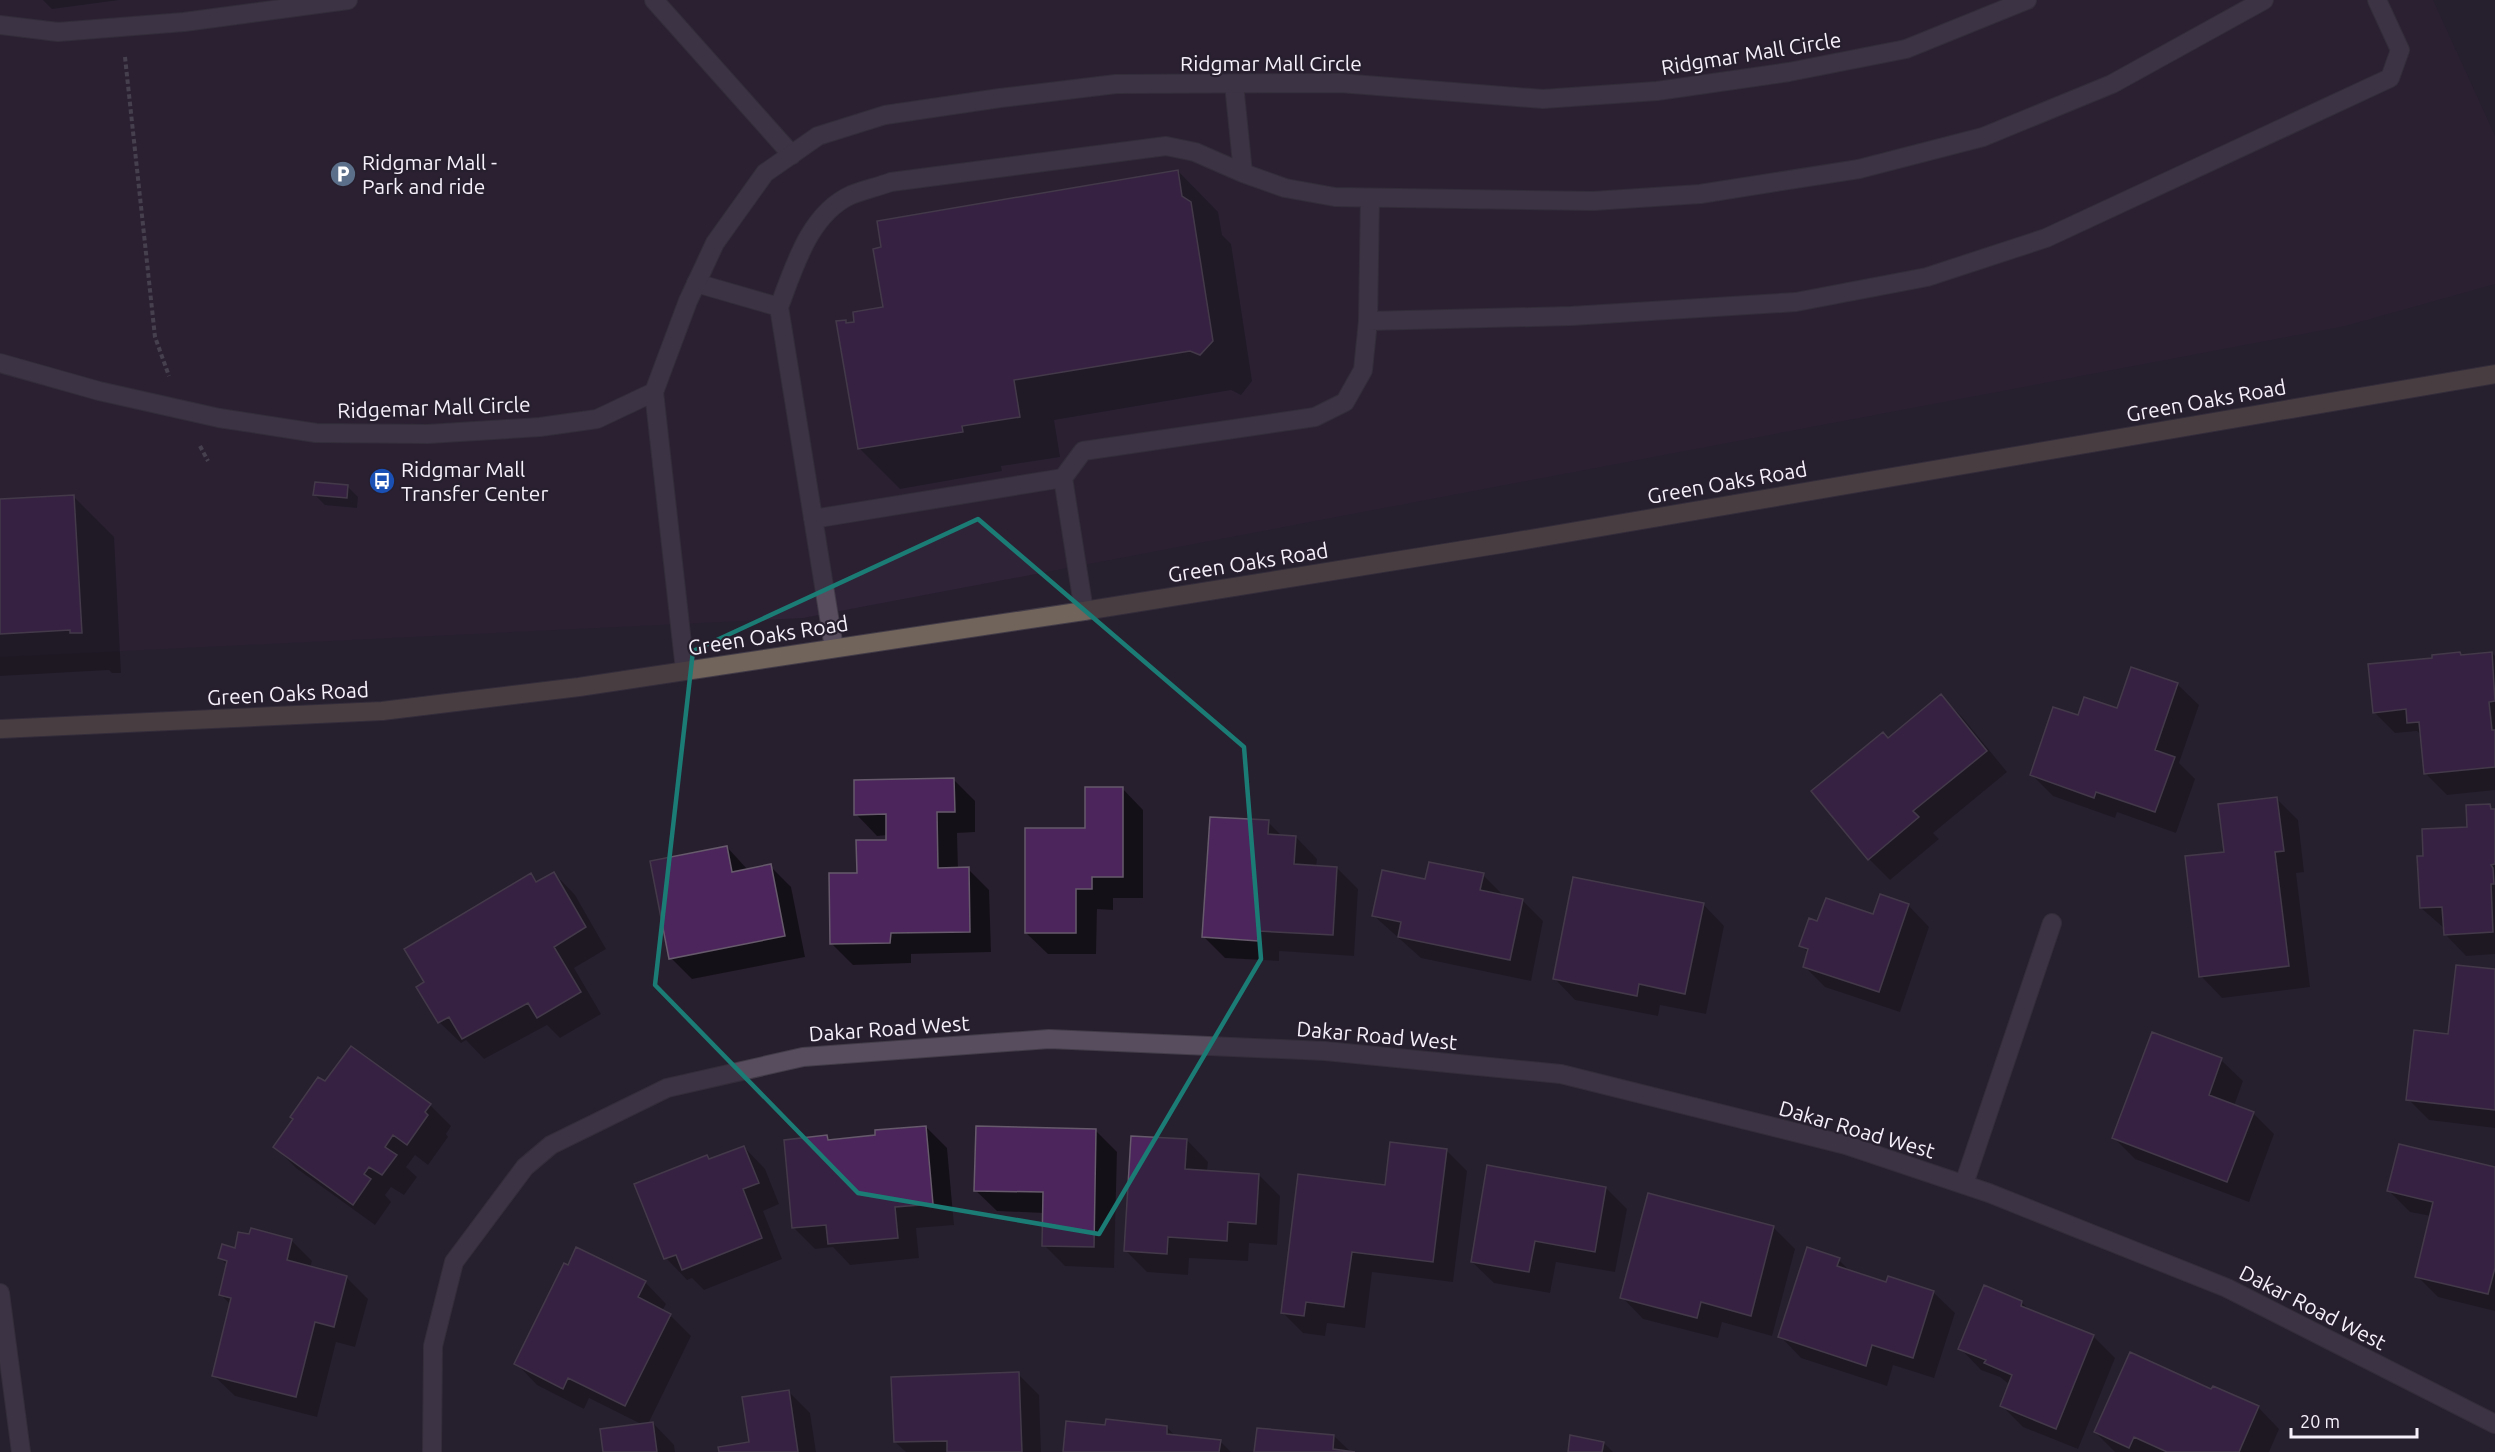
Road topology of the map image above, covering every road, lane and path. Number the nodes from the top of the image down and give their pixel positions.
1 (348, 0) edge
2 (654, 0) edge
3 (2027, 0) edge
4 (2264, 0) edge
5 (2377, 0) edge
6 (0, 25) edge
7 (124, 26) junction
8 (1234, 84) junction
9 (792, 155) junction
10 (1243, 173) junction
11 (1370, 198) junction
12 (696, 283) junction
13 (779, 307) junction
14 (1368, 321) junction
15 (0, 363) edge
16 (2495, 374) edge
17 (654, 392) junction
18 (181, 409) junction
19 (208, 462) dead end
20 (1063, 478) junction
21 (813, 519) junction
22 (1084, 611) junction
23 (834, 648) junction
24 (685, 670) junction
25 (0, 729) edge
26 (2052, 923) dead end
27 (1964, 1184) junction
28 (0, 1293) edge
29 (2495, 1424) edge
30 (21, 1452) edge
31 (432, 1452) edge

1 - 7 street
2 - 9 street
3 - 8 street, Ridgmar Mall Circle
4 - 11 street
5 - 14 street
6 - 7 street
7 - 18 path
8 - 9 street, Ridgmar Mall Circle
8 - 10 street
9 - 12 street, Ridgmar Mall Circle
10 - 11 street
10 - 13 street
11 - 14 street
12 - 13 street
12 - 17 street, Ridgmar Mall Circle
13 - 21 street
14 - 20 street
15 - 18 street, Ridgemar Mall Circle
16 - 22 main road, Green Oaks Road
17 - 18 street, Ridgemar Mall Circle
17 - 24 street
18 - 19 path
20 - 21 street
20 - 22 street
21 - 23 street
22 - 23 main road, Green Oaks Road
23 - 24 main road, Green Oaks Road
24 - 25 main road, Green Oaks Road
26 - 27 street
27 - 29 street, Dakar Road West
27 - 31 street, Dakar Road West
28 - 30 street

